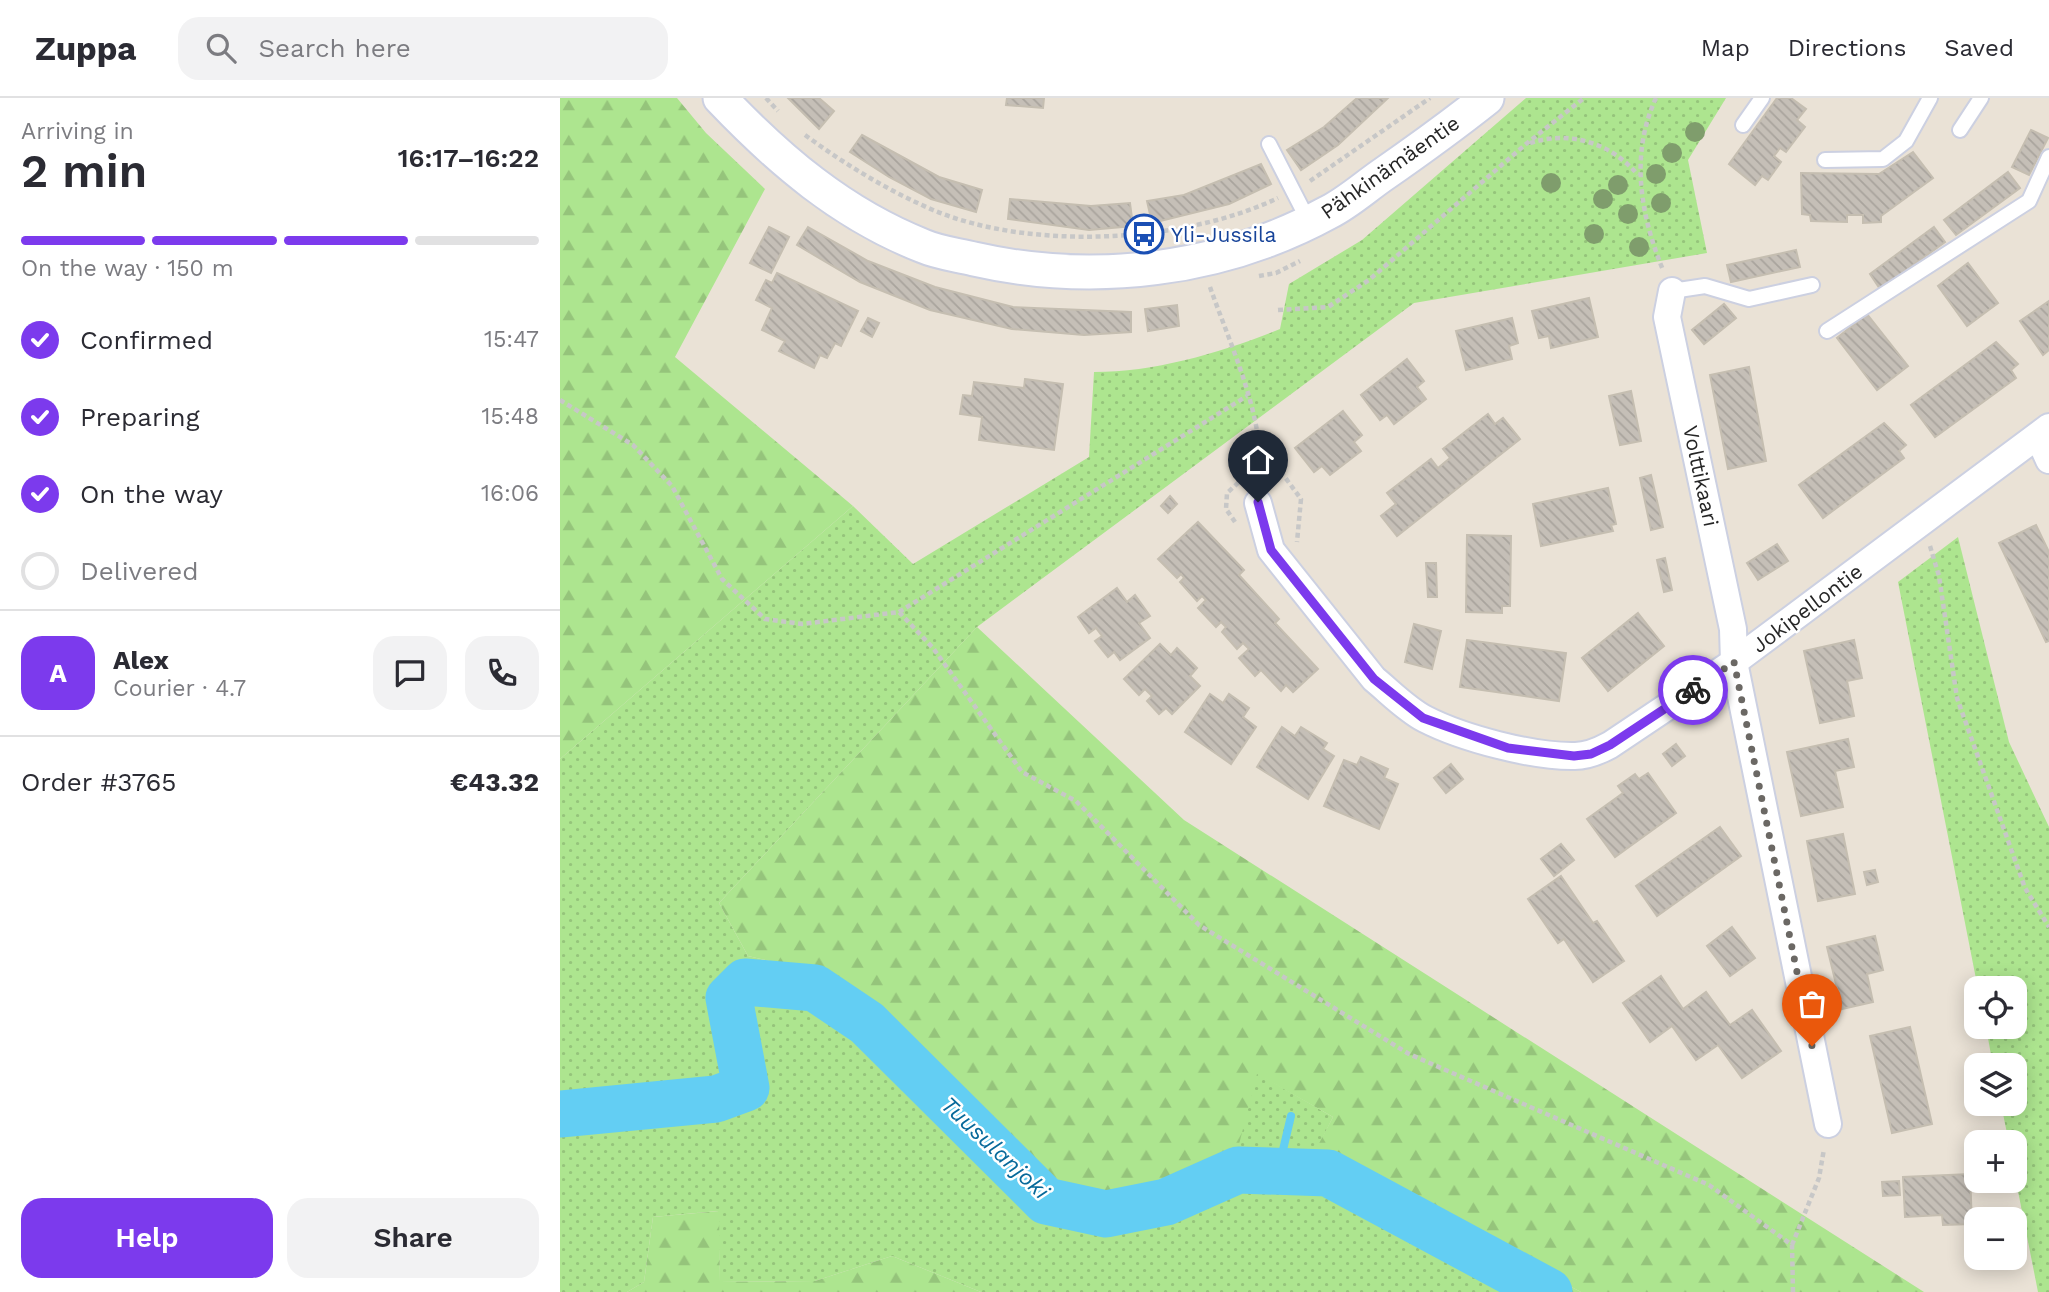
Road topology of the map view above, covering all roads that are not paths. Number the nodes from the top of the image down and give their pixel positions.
1 (720, 98) edge
2 (1487, 98) edge
3 (1762, 98) edge
4 (1930, 98) edge
5 (1981, 98) edge
6 (1743, 125) dead end
7 (1960, 130) dead end
8 (1269, 144) dead end
9 (2049, 157) edge
10 (1825, 160) dead end
11 (1309, 222) junction
12 (1812, 285) dead end
13 (1672, 290) joint
14 (1827, 331) dead end
15 (2043, 431) edge
16 (2049, 460) edge
17 (1258, 502) road end
18 (1734, 662) junction
19 (1828, 1124) road end

1 - 11 street, Pähkinämäentie
2 - 11 street, Pähkinämäentie
3 - 6 lane
4 - 10 lane
5 - 7 lane
8 - 11 lane
9 - 14 lane
12 - 13 lane
13 - 18 street, Volttikaari
15 - 16 street
15 - 18 street, Jokipellontie
17 - 18 street, Jokipellontie
18 - 19 street, Volttikaari

